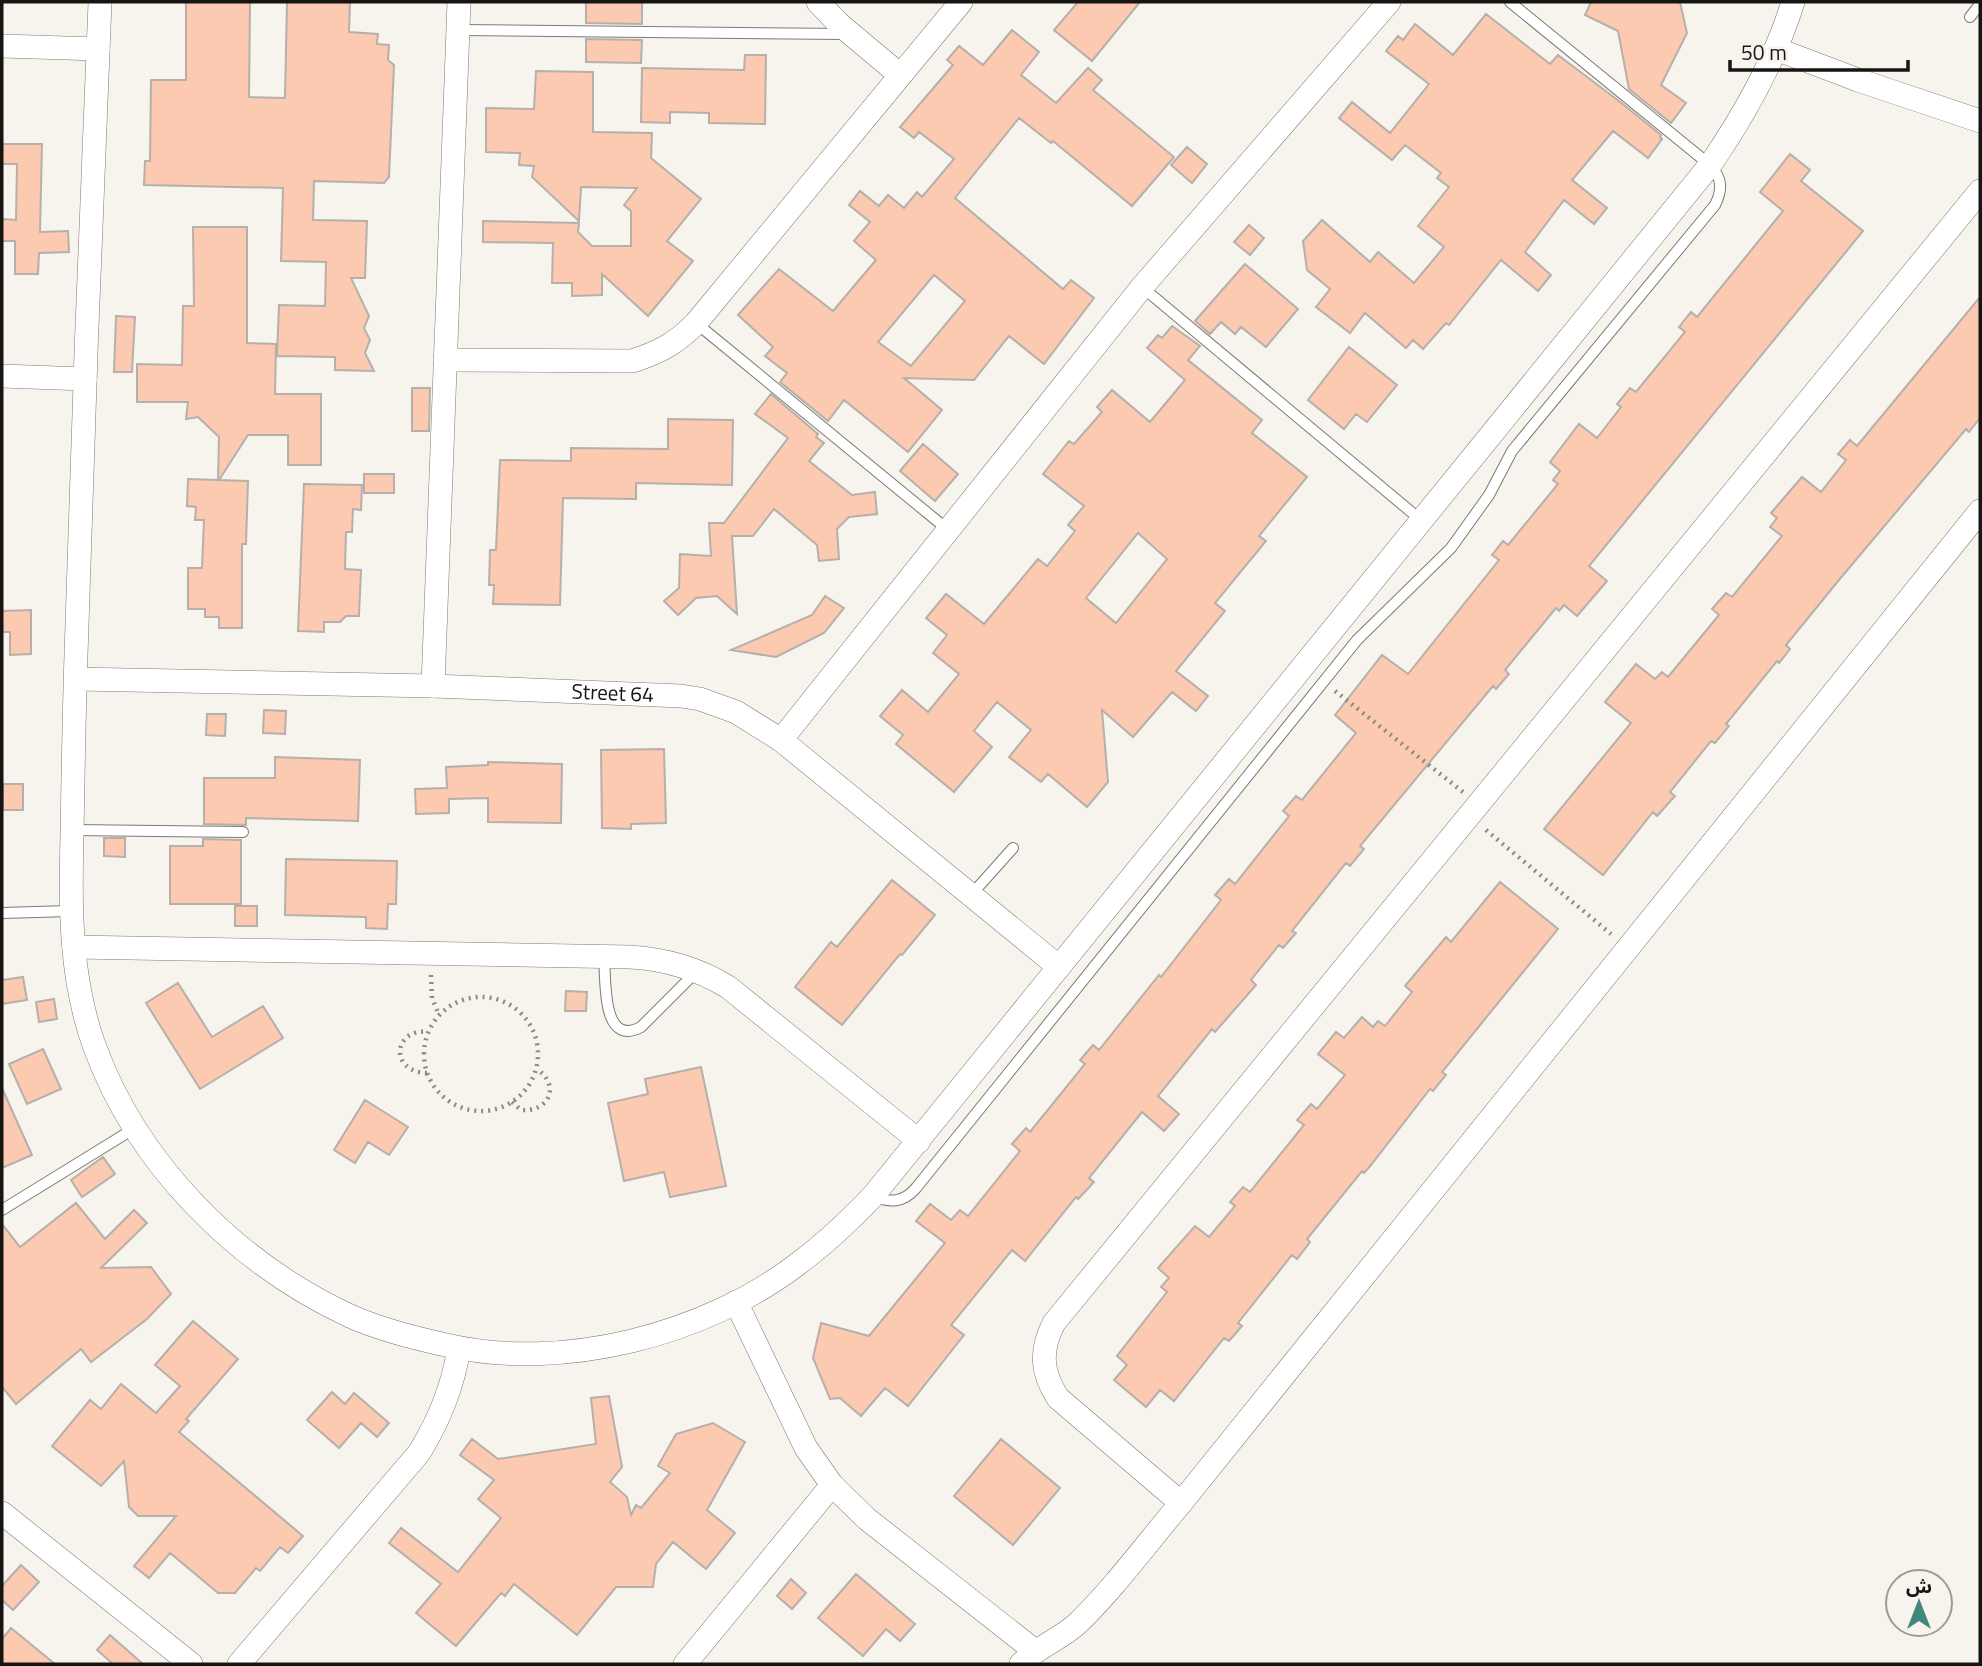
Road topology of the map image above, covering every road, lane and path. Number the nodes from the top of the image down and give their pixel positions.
1 (100, 2) edge
2 (458, 2) edge
3 (818, 2) edge
4 (961, 2) edge
5 (1389, 2) edge
6 (1510, 2) edge
7 (1793, 2) edge
8 (1980, 4) edge
9 (1970, 17) dead end
10 (457, 30) junction
11 (851, 34) junction
12 (2, 46) edge
13 (98, 49) junction
14 (1776, 49) junction
15 (900, 75) junction
16 (1980, 121) edge
17 (1710, 165) junction
18 (1980, 191) edge
19 (1142, 287) junction
20 (696, 323) junction
21 (445, 360) junction
22 (2, 376) edge
23 (85, 379) junction
24 (1980, 511) edge
25 (1423, 522) junction
26 (947, 529) junction
27 (76, 679) junction
28 (1324, 682) junction
29 (433, 686) junction
30 (781, 740) junction
31 (1474, 811) junction
32 (72, 830) junction
33 (243, 832) dead end
34 (1013, 848) dead end
35 (971, 895) junction
36 (70, 911) junction
37 (2, 913) edge
38 (74, 947) junction
39 (1628, 948) junction
40 (433, 954) junction
41 (604, 957) junction
42 (1059, 967) junction
43 (698, 970) junction
44 (439, 1015) junction
45 (428, 1032) junction
46 (537, 1069) junction
47 (427, 1073) junction
48 (512, 1102) junction
49 (135, 1128) junction
50 (919, 1140) junction
51 (873, 1196) junction
52 (2, 1210) edge
53 (736, 1302) junction
54 (459, 1348) junction
55 (832, 1485) junction
56 (1181, 1503) junction
57 (2, 1513) edge
58 (1028, 1658) edge
59 (191, 1664) edge
60 (239, 1664) edge
61 (685, 1664) edge

1 - 13 street
2 - 10 street
3 - 11 street
4 - 15 street
5 - 19 street
6 - 17 lane
7 - 14 street
8 - 9 lane
10 - 11 lane
10 - 21 street
11 - 15 street
12 - 13 street
13 - 23 street
14 - 16 street
14 - 17 street
15 - 20 street
17 - 25 street
17 - 28 lane
18 - 31 street
19 - 25 lane
19 - 26 street
20 - 21 street
20 - 26 lane
21 - 29 street
22 - 23 street
23 - 27 street
24 - 39 street
25 - 42 street
26 - 30 street
27 - 29 street, Street 64
27 - 32 street
28 - 31 path
28 - 51 lane
29 - 30 street, Street 64
30 - 35 street, Street 64
31 - 39 path
31 - 56 street
32 - 33 lane
32 - 36 street
34 - 35 lane
35 - 42 street, Street 64
36 - 37 lane
36 - 38 street
38 - 40 street
38 - 49 street
39 - 56 street
40 - 41 street
40 - 44 path
41 - 43 street
41 - 43 lane
42 - 50 street
43 - 50 street
44 - 45 path
44 - 46 path
45 - 47 path
45 - 47 path
46 - 48 path
46 - 48 path
47 - 48 path
49 - 52 lane
49 - 54 street
50 - 51 street
51 - 53 street
53 - 54 street
53 - 55 street
54 - 60 street
55 - 58 street
55 - 61 street
56 - 58 street
57 - 59 street

